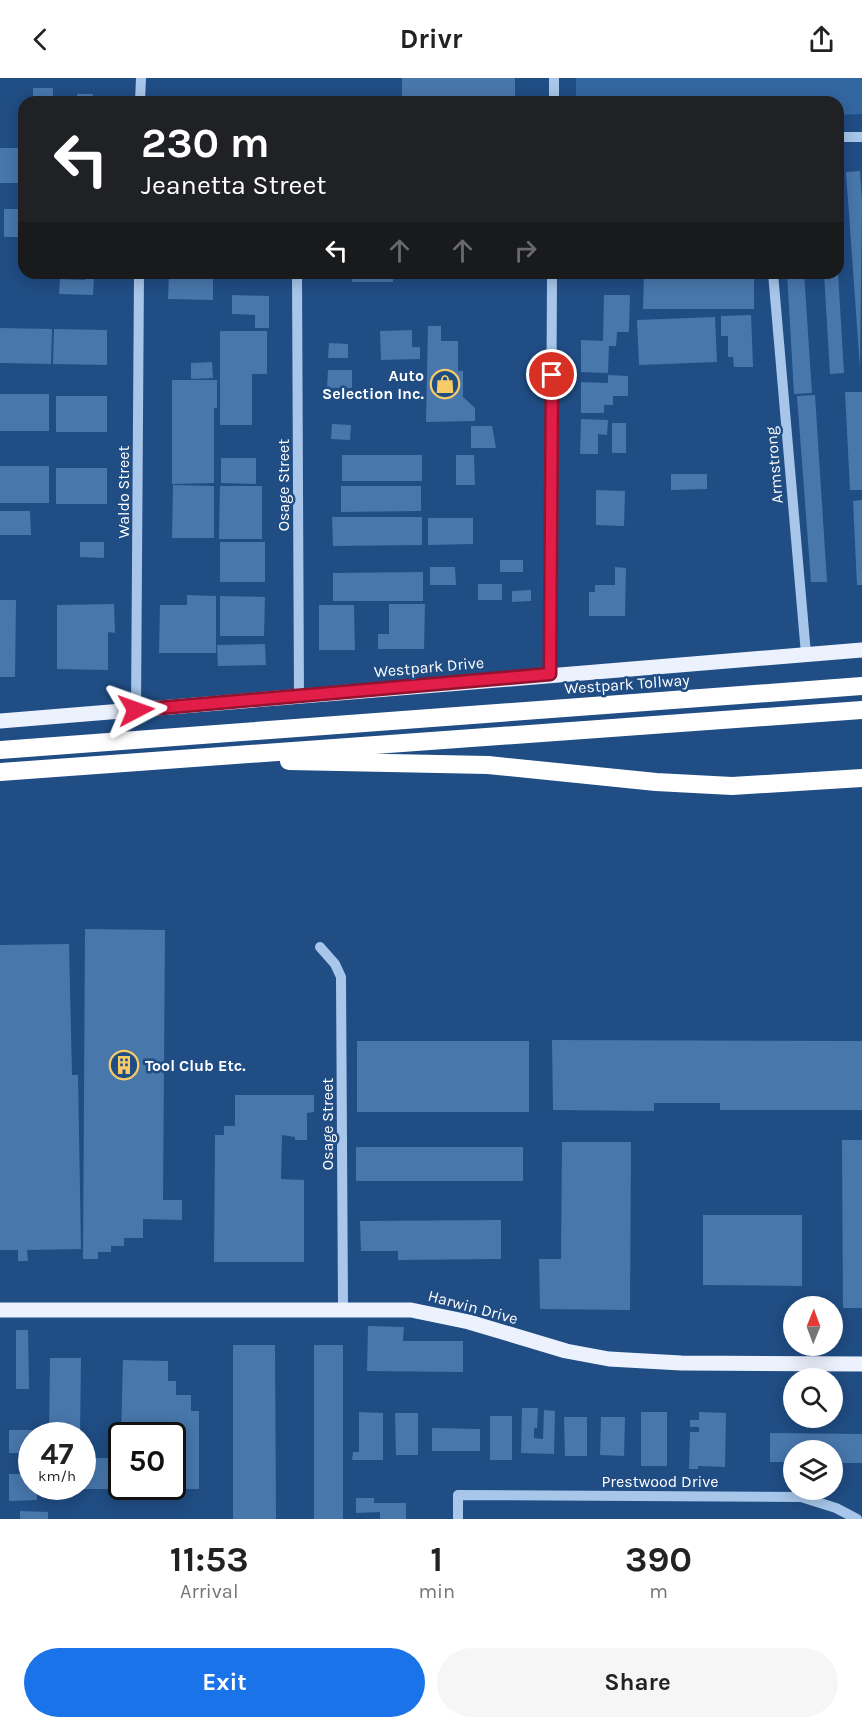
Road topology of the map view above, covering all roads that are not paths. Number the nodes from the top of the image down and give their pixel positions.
1 (141, 78) edge
2 (554, 78) edge
3 (140, 96) edge
4 (554, 96) edge
5 (844, 137) edge
6 (862, 137) edge
7 (139, 279) edge
8 (297, 279) edge
9 (552, 279) edge
10 (774, 279) edge
11 (862, 650) edge
12 (806, 654) junction
13 (550, 674) junction
14 (862, 686) edge
15 (299, 697) junction
16 (136, 710) junction
17 (862, 710) edge
18 (0, 721) edge
19 (0, 750) edge
20 (173, 759) junction
21 (0, 772) edge
22 (862, 778) edge
23 (320, 947) dead end
24 (343, 1308) junction
25 (0, 1310) edge
26 (862, 1364) edge
27 (458, 1519) edge
28 (857, 1519) edge

1 - 3 street
2 - 4 street
5 - 6 street
7 - 16 street, Waldo Street
8 - 15 street, Osage Street
9 - 13 street
10 - 12 street, Armstrong
11 - 12 main road, Westpark Drive
12 - 13 main road, Westpark Drive
13 - 15 main road, Westpark Drive
14 - 19 highway, Westpark Tollway
15 - 16 main road, Westpark Drive
16 - 18 main road, Westpark Drive
17 - 20 highway
20 - 21 highway
20 - 22 highway
23 - 24 street, Osage Street
24 - 25 main road, Harwin Drive
24 - 26 main road, Harwin Drive
27 - 28 street, Prestwood Drive

